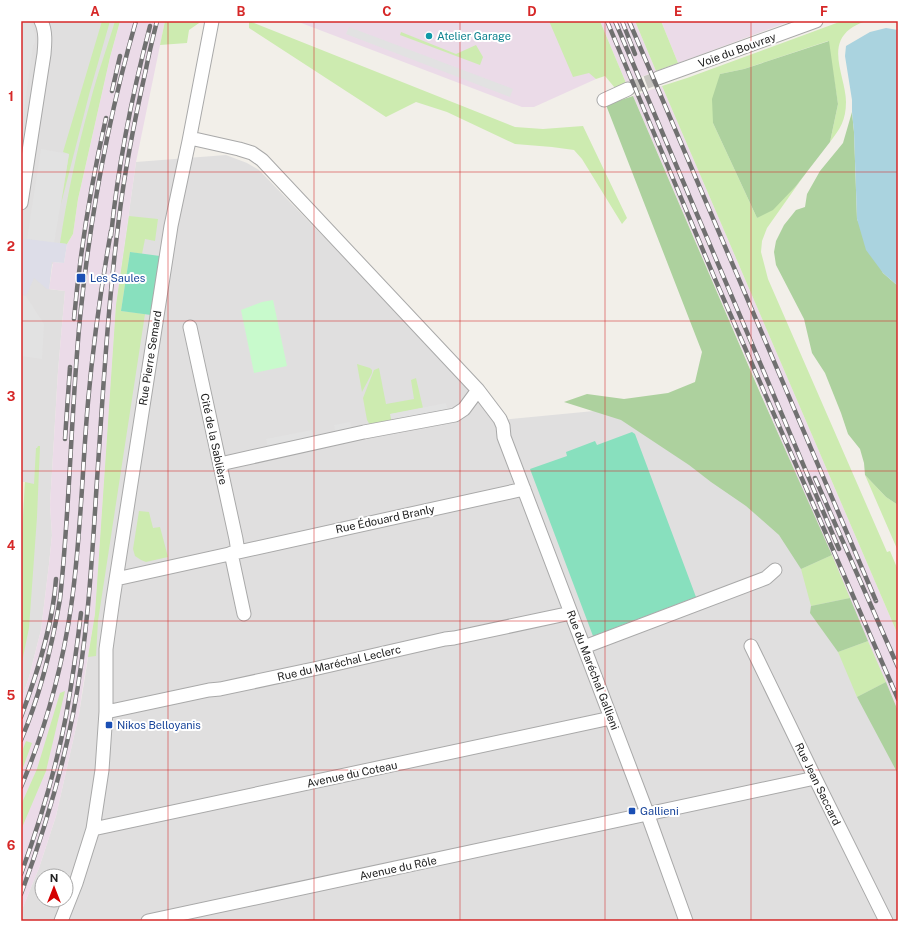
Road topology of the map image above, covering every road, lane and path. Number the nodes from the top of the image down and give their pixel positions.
1 (40, 21) edge
2 (212, 21) edge
3 (816, 21) edge
4 (658, 78) tunnel mouth
5 (628, 89) tunnel mouth
6 (604, 100) dead end
7 (190, 138) junction
8 (21, 203) edge
9 (190, 327) dead end
10 (478, 390) junction
11 (220, 464) junction
12 (524, 489) junction
13 (238, 552) junction
14 (775, 570) dead end
15 (116, 579) junction
16 (571, 613) junction
17 (244, 614) dead end
18 (751, 646) dead end
19 (584, 647) junction
20 (106, 712) junction
21 (611, 718) junction
22 (814, 778) junction
23 (648, 814) junction
24 (92, 829) junction
25 (61, 921) edge
26 (148, 921) edge
27 (686, 921) edge
28 (886, 921) edge

1 - 8 street
2 - 7 street, Rue Pierre Semard
3 - 4 street, Voie du Bouvray
5 - 6 street
7 - 10 street
7 - 15 street, Rue Pierre Semard
9 - 11 street, Cité de la Sablière
10 - 11 street
10 - 12 street, Rue du Maréchal Gallieni
11 - 13 street, Cité de la Sablière
12 - 13 street, Rue Édouard Branly
12 - 16 street, Rue du Maréchal Gallieni
13 - 15 street
13 - 17 street, Cité de la Sablière
14 - 19 street
15 - 20 street, Rue Pierre Semard
16 - 19 street, Rue du Maréchal Gallieni
16 - 20 street, Rue du Maréchal Leclerc
18 - 22 street, Rue Jean Saccard
19 - 21 street, Rue du Maréchal Gallieni
20 - 24 street, Rue Pierre Semard
21 - 23 street, Rue du Maréchal Gallieni
21 - 24 street, Avenue du Coteau
22 - 23 street, Avenue du Rôle
22 - 28 street, Rue Jean Saccard
23 - 26 street, Avenue du Rôle
23 - 27 street, Rue du Maréchal Gallieni
24 - 25 street, Rue Pierre Semard

